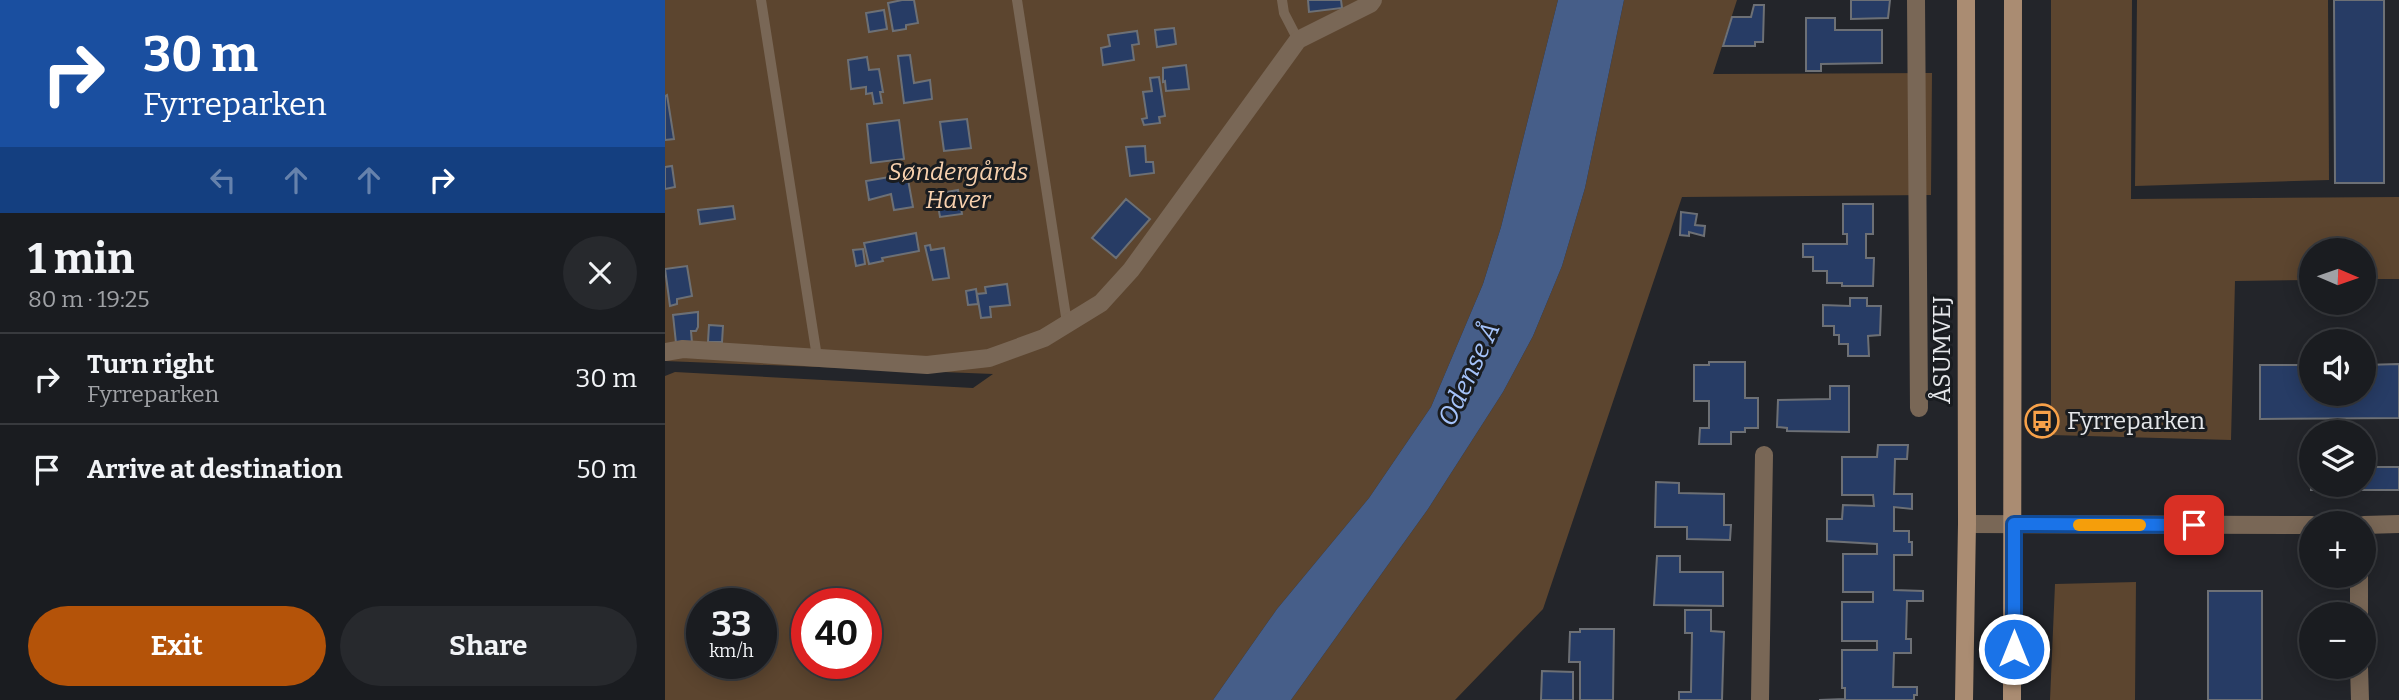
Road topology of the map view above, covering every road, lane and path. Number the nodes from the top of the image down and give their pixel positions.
1 (761, 0) edge
2 (1017, 0) edge
3 (1282, 0) edge
4 (1373, 0) edge
5 (1916, 0) edge
6 (1966, 0) edge
7 (2013, 0) edge
8 (1298, 40) junction
9 (1067, 323) junction
10 (665, 352) edge
11 (817, 357) junction
12 (1919, 408) dead end
13 (1764, 455) dead end
14 (1967, 524) junction
15 (2014, 524) junction
16 (2399, 524) edge
17 (2299, 525) edge
18 (2376, 525) edge
19 (2359, 679) edge
20 (1760, 700) edge
21 (1964, 700) edge
22 (2012, 700) edge
23 (2360, 700) edge

1 - 11 lane
2 - 9 lane
3 - 8 lane
4 - 8 street
5 - 12 street, ÅSUMVEJ
6 - 14 street, ÅSUMVEJ
7 - 15 street
8 - 9 street
9 - 11 street
10 - 11 street
13 - 20 street
14 - 15 street
14 - 21 street, ÅSUMVEJ
15 - 17 street
15 - 22 street
16 - 18 street
19 - 23 street

